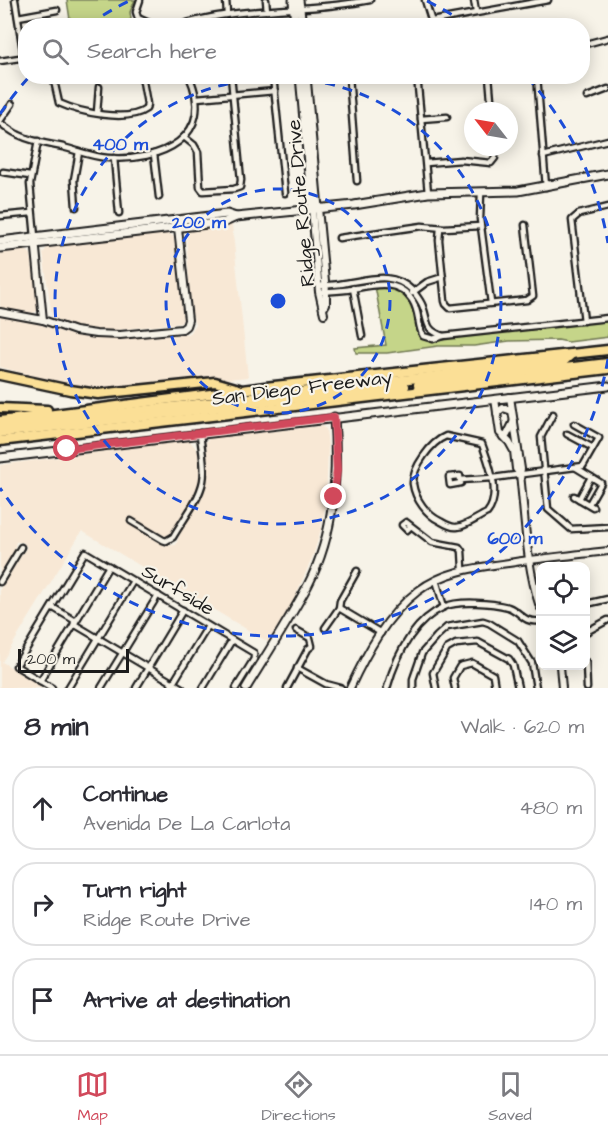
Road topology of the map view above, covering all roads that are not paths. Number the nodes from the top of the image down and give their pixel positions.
1 (15, 0) edge
2 (140, 0) edge
3 (226, 0) edge
4 (266, 0) edge
5 (370, 0) edge
6 (425, 0) edge
7 (474, 0) edge
8 (548, 0) edge
9 (361, 1) edge
10 (296, 4) edge
11 (57, 10) dead end
12 (267, 11) junction
13 (476, 12) junction
14 (227, 14) junction
15 (18, 17) joint
16 (138, 18) edge
17 (201, 18) edge
18 (430, 18) edge
19 (452, 18) edge
20 (608, 38) edge
21 (590, 43) edge
22 (18, 58) edge
23 (0, 61) edge
24 (55, 84) edge
25 (143, 84) edge
26 (192, 84) edge
27 (232, 84) edge
28 (274, 84) edge
29 (301, 84) edge
30 (307, 84) edge
31 (350, 84) edge
32 (418, 84) edge
33 (490, 84) edge
34 (538, 84) edge
35 (99, 87) dead end
36 (608, 89) edge
37 (275, 91) junction
38 (233, 95) junction
39 (587, 97) dead end
40 (197, 98) junction
41 (491, 102) edge
42 (12, 104) dead end
43 (97, 113) junction
44 (447, 117) dead end
45 (421, 119) junction
46 (0, 122) edge
47 (184, 137) junction
48 (608, 140) edge
49 (38, 141) junction
50 (80, 152) junction
51 (154, 154) junction
52 (495, 156) edge
53 (543, 156) junction
54 (114, 158) junction
55 (426, 162) junction
56 (3, 172) dead end
57 (608, 174) edge
58 (30, 176) junction
59 (357, 181) dead end
60 (546, 188) junction
61 (285, 193) dead end
62 (428, 193) junction
63 (481, 193) junction
64 (159, 197) dead end
65 (76, 207) dead end
66 (608, 207) edge
67 (315, 208) junction
68 (32, 213) junction
69 (118, 213) dead end
70 (0, 216) edge
71 (236, 218) junction
72 (183, 220) junction
73 (525, 225) dead end
74 (481, 226) junction
75 (178, 228) junction
76 (440, 228) junction
77 (339, 238) dead end
78 (0, 241) edge
79 (35, 241) junction
80 (0, 248) edge
81 (443, 277) junction
82 (352, 282) junction
83 (322, 289) junction
84 (353, 289) junction
85 (411, 294) junction
86 (490, 303) junction
87 (324, 311) dead end
88 (0, 312) edge
89 (608, 318) edge
90 (43, 320) junction
91 (584, 321) junction
92 (362, 336) dead end
93 (443, 336) junction
94 (608, 350) edge
95 (573, 354) junction
96 (608, 363) edge
97 (608, 369) edge
98 (0, 375) edge
99 (608, 386) edge
100 (244, 390) junction
101 (510, 397) junction
102 (495, 399) junction
103 (0, 408) edge
104 (512, 411) junction
105 (68, 412) junction
106 (553, 414) dead end
107 (497, 415) junction
108 (334, 417) junction
109 (0, 421) edge
110 (514, 421) junction
111 (574, 424) dead end
112 (0, 427) edge
113 (0, 433) edge
114 (200, 433) junction
115 (567, 434) dead end
116 (502, 436) junction
117 (3, 442) edge
118 (593, 448) junction
119 (0, 458) edge
120 (575, 467) junction
121 (544, 471) junction
122 (520, 474) junction
123 (591, 477) junction
124 (493, 478) junction
125 (460, 480) dead end
126 (131, 521) dead end
127 (411, 526) dead end
128 (608, 527) edge
129 (21, 547) dead end
130 (608, 551) edge
131 (529, 560) junction
132 (109, 566) junction
133 (464, 569) junction
134 (357, 571) dead end
135 (436, 579) junction
136 (134, 581) junction
137 (0, 582) edge
138 (536, 594) edge
139 (158, 595) junction
140 (608, 599) edge
141 (590, 603) edge
142 (52, 607) junction
143 (444, 607) junction
144 (339, 608) junction
145 (183, 610) junction
146 (608, 620) edge
147 (536, 621) edge
148 (74, 624) junction
149 (208, 626) junction
150 (325, 628) dead end
151 (590, 629) edge
152 (296, 630) dead end
153 (381, 633) junction
154 (99, 638) junction
155 (232, 640) junction
156 (123, 653) junction
157 (148, 668) junction
158 (297, 668) junction
159 (560, 670) edge
160 (585, 670) edge
161 (40, 681) junction
162 (172, 686) edge
163 (52, 688) edge
164 (68, 688) edge
165 (101, 688) edge
166 (136, 688) edge
167 (182, 688) edge
168 (203, 688) edge
169 (236, 688) edge
170 (246, 688) edge
171 (287, 688) edge
172 (341, 688) edge
173 (350, 688) edge
174 (387, 688) edge
175 (413, 688) edge
176 (436, 688) edge
177 (455, 688) edge
178 (495, 688) edge
179 (518, 688) edge
180 (536, 688) edge
181 (562, 688) edge
182 (586, 688) edge

1 - 15 street
2 - 16 street
3 - 14 street
4 - 12 street
5 - 9 street
6 - 18 street
7 - 13 street
8 - 13 street
9 - 10 street
10 - 12 street
11 - 15 street
12 - 14 street
13 - 19 street
14 - 17 street
20 - 21 street
22 - 23 street
24 - 43 street
25 - 43 street
26 - 40 street
27 - 38 street
28 - 37 street
29 - 67 main road, Ridge Route Drive
30 - 67 main road, Ridge Route Drive
31 - 59 street
32 - 45 street
33 - 41 street
34 - 53 street
35 - 43 street
36 - 39 street
37 - 38 street
37 - 61 street
38 - 40 street
38 - 47 street
40 - 47 street
42 - 46 street
44 - 45 street
45 - 55 street
46 - 49 street
47 - 51 street
48 - 53 street
49 - 50 street
49 - 58 street
50 - 54 street
50 - 65 street
51 - 54 street
51 - 64 street
52 - 55 street
53 - 60 street
54 - 69 street
55 - 62 street
56 - 58 street
57 - 60 main road
58 - 68 street
60 - 63 main road
62 - 63 main road
62 - 67 main road
63 - 74 street
66 - 91 street
67 - 71 main road
67 - 83 street, Ridge Route Drive
68 - 70 street
68 - 79 street
71 - 72 main road
71 - 75 main road
72 - 75 main road
72 - 79 main road
73 - 86 street
74 - 76 street
74 - 86 street
75 - 79 main road
75 - 90 street
76 - 77 street
76 - 81 street
78 - 79 main road
79 - 80 main road
79 - 90 street
81 - 85 street
81 - 86 street
82 - 83 street
82 - 84 street
82 - 85 street
83 - 84 street
83 - 87 street, Ridge Route Drive
84 - 85 street
84 - 92 street
85 - 93 street
85 - 93 street
88 - 90 street
89 - 91 street
91 - 93 street
94 - 95 highway, San Diego Freeway
95 - 100 highway, San Diego Freeway
95 - 112 highway
96 - 113 highway
97 - 117 highway, San Diego Freeway
98 - 100 highway
99 - 101 main road
100 - 105 highway, San Diego Freeway
101 - 102 main road
101 - 104 street
102 - 107 street
102 - 108 main road
103 - 105 highway
104 - 107 street
104 - 110 street
105 - 109 highway, San Diego Freeway
106 - 121 street
107 - 116 street
108 - 114 main road
108 - 170 main road
110 - 116 street
110 - 122 street
111 - 118 street
114 - 119 main road
114 - 126 street
115 - 118 street
116 - 122 street
118 - 120 street
120 - 121 street
120 - 123 street
121 - 122 street
121 - 128 street
122 - 124 street
122 - 131 street
123 - 123 street
124 - 124 street
124 - 125 street
127 - 133 street
129 - 137 street
130 - 131 street
131 - 133 street
131 - 138 street
132 - 136 street, Surfside
132 - 142 street, Surfside
132 - 148 street
133 - 135 street
134 - 144 street
135 - 143 street
135 - 153 street
136 - 139 street, Surfside
136 - 154 street
139 - 145 street, Surfside
139 - 156 street
140 - 141 street
142 - 148 street
142 - 161 street
143 - 147 street
143 - 174 street
144 - 150 street
144 - 153 street
145 - 149 street, Surfside
145 - 157 street
146 - 151 street
148 - 154 street
148 - 161 street
149 - 155 street, Surfside
149 - 162 street
152 - 158 street
153 - 173 street
154 - 156 street
154 - 164 street
155 - 168 street
155 - 169 street, Surfside
156 - 157 street
156 - 165 street
157 - 162 street
157 - 166 street
158 - 171 street
158 - 172 street
159 - 181 street
160 - 182 street
161 - 163 street
162 - 167 street
175 - 180 street
176 - 179 street
177 - 178 street

